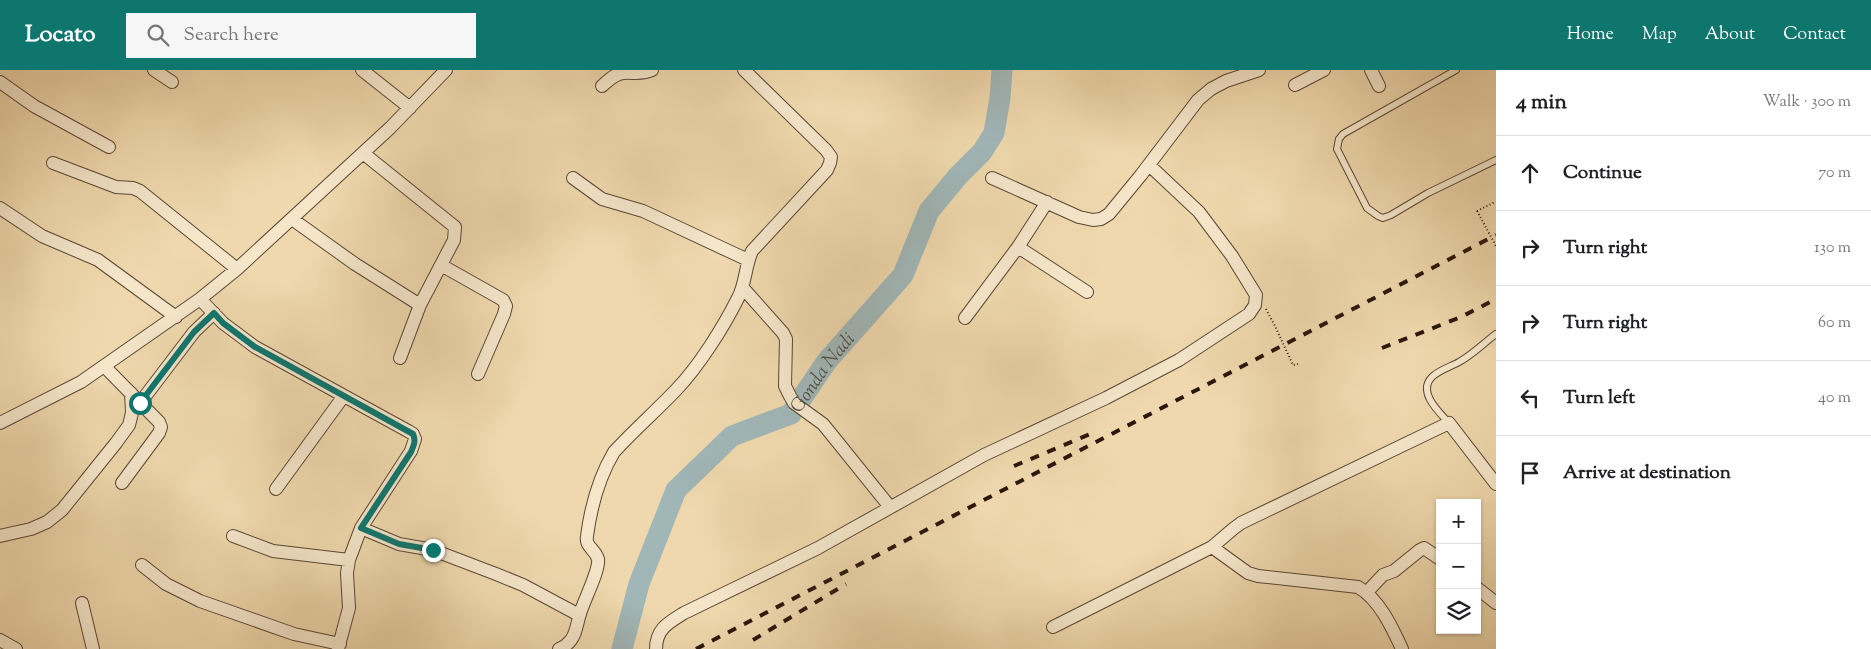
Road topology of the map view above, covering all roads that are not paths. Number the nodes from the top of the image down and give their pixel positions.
1 (154, 70) edge
2 (362, 70) edge
3 (652, 70) edge
4 (744, 70) edge
5 (1259, 70) edge
6 (1324, 70) edge
7 (1371, 70) edge
8 (1456, 70) edge
9 (440, 72) edge
10 (0, 82) edge
11 (172, 82) dead end
12 (1296, 85) dead end
13 (602, 86) dead end
14 (1379, 86) dead end
15 (410, 108) junction
16 (109, 147) dead end
17 (364, 153) junction
18 (1496, 160) edge
19 (53, 164) dead end
20 (1149, 165) junction
21 (573, 178) dead end
22 (992, 178) dead end
23 (1047, 202) junction
24 (0, 208) edge
25 (292, 219) junction
26 (1018, 247) junction
27 (748, 260) junction
28 (441, 265) junction
29 (237, 269) junction
30 (743, 288) junction
31 (1087, 292) dead end
32 (200, 299) junction
33 (420, 305) junction
34 (214, 313) junction
35 (176, 316) junction
36 (965, 318) dead end
37 (1496, 334) edge
38 (400, 358) dead end
39 (104, 366) junction
40 (478, 374) dead end
41 (131, 393) junction
42 (343, 397) junction
43 (140, 403) junction
44 (0, 423) edge
45 (1449, 423) junction
46 (122, 483) dead end
47 (1496, 484) edge
48 (276, 489) dead end
49 (890, 507) junction
50 (361, 528) junction
51 (0, 536) edge
52 (233, 536) dead end
53 (1212, 547) junction
54 (1436, 556) edge
55 (349, 560) junction
56 (142, 565) dead end
57 (1478, 589) edge
58 (1367, 592) junction
59 (82, 603) dead end
60 (1496, 603) edge
61 (579, 615) junction
62 (1053, 627) dead end
63 (0, 640) edge
64 (339, 647) edge
65 (16, 649) edge
66 (93, 649) edge
67 (559, 649) edge
68 (656, 649) edge
69 (1402, 649) edge

1 - 11 street
2 - 15 street
3 - 13 street
4 - 27 street
5 - 20 street
6 - 12 street
7 - 14 street
8 - 18 lane
9 - 15 street
10 - 16 street
15 - 17 street
17 - 25 street
17 - 28 street
19 - 29 street
20 - 23 street
20 - 49 street
21 - 27 street
22 - 23 street
23 - 26 street
24 - 35 street
25 - 29 street
25 - 33 street
26 - 31 street
26 - 36 street
27 - 30 street
28 - 33 street
28 - 40 street
29 - 32 street
30 - 49 street
30 - 61 street
32 - 34 street
32 - 35 street
33 - 38 street
34 - 42 street
34 - 43 street
35 - 39 street
37 - 45 lane
39 - 41 street
39 - 44 street
41 - 43 street
41 - 51 street
42 - 48 street
42 - 50 street
43 - 46 street
45 - 47 street
45 - 53 street
49 - 68 street
50 - 55 street
50 - 61 street
52 - 55 street
53 - 58 street
53 - 62 street
54 - 58 street
55 - 64 street
56 - 64 street
57 - 60 street
58 - 69 street
59 - 66 street
61 - 67 street
63 - 65 street

